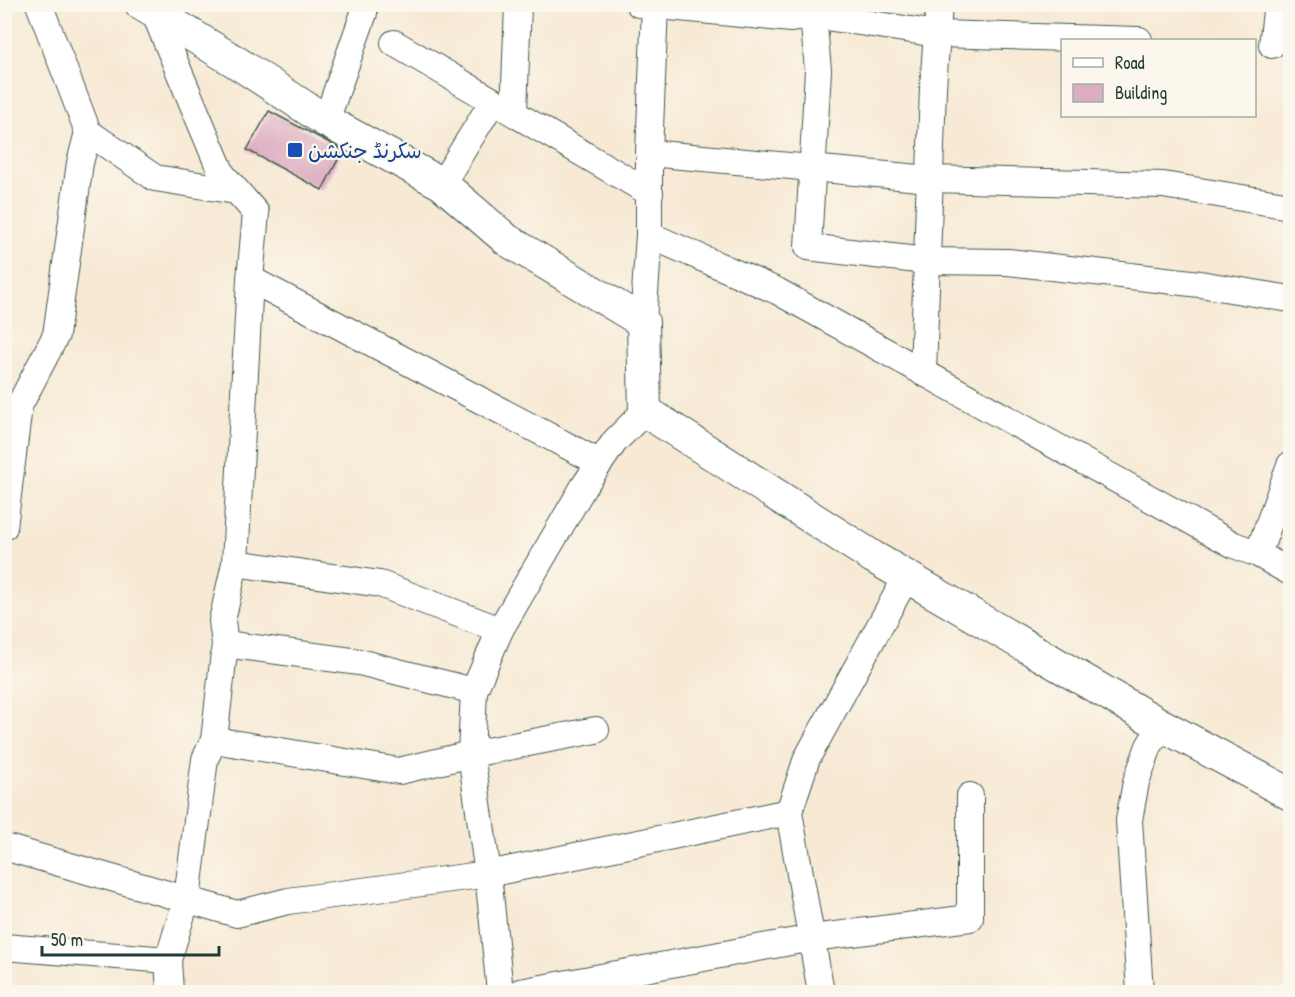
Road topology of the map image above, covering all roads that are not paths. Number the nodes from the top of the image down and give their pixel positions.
1 (39, 4) edge
2 (364, 4) edge
3 (518, 4) edge
4 (939, 4) edge
5 (1277, 4) edge
6 (659, 5) edge
7 (148, 8) edge
8 (814, 10) edge
9 (937, 34) junction
10 (1105, 39) edge
11 (394, 43) dead end
12 (1272, 45) edge
13 (503, 107) junction
14 (326, 121) junction
15 (87, 132) junction
16 (649, 153) junction
17 (813, 168) junction
18 (930, 179) junction
19 (442, 183) junction
20 (236, 190) junction
21 (650, 193) junction
22 (1290, 206) edge
23 (649, 235) junction
24 (926, 261) junction
25 (250, 279) junction
26 (1290, 299) edge
27 (643, 322) junction
28 (923, 373) junction
29 (645, 411) junction
30 (600, 463) junction
31 (1290, 465) edge
32 (4, 527) edge
33 (1258, 554) junction
34 (235, 563) junction
35 (1290, 572) edge
36 (907, 576) junction
37 (500, 630) junction
38 (225, 644) junction
39 (474, 691) junction
40 (1162, 725) junction
41 (596, 730) dead end
42 (214, 740) junction
43 (471, 754) junction
44 (1290, 794) edge
45 (970, 796) dead end
46 (789, 812) junction
47 (4, 847) edge
48 (488, 874) junction
49 (187, 898) junction
50 (812, 938) junction
51 (4, 947) edge
52 (168, 960) junction
53 (170, 993) edge
54 (500, 993) edge
55 (520, 993) edge
56 (821, 993) edge
57 (1140, 993) edge

1 - 15 street
2 - 14 street
3 - 13 street
4 - 9 street
5 - 12 street
6 - 8 street
6 - 16 street
7 - 14 street
7 - 20 street
8 - 9 street
8 - 17 street
9 - 10 street
9 - 18 street
11 - 13 street
13 - 19 street
13 - 21 street
14 - 19 street
15 - 20 street
15 - 32 street
16 - 17 street
16 - 21 street
17 - 18 street
17 - 24 street
18 - 22 street
18 - 24 street
19 - 27 street
20 - 25 street
21 - 23 street
23 - 27 street
23 - 28 street
24 - 26 street
24 - 28 street
25 - 30 street
25 - 34 street
27 - 29 street
28 - 33 street
29 - 30 street
29 - 36 street
30 - 37 street
31 - 33 street
33 - 35 street
34 - 37 street
34 - 38 street
36 - 40 street
36 - 46 street
37 - 39 street
38 - 39 street
38 - 42 street
39 - 43 street
40 - 44 street
40 - 57 street
41 - 43 street
42 - 43 street
42 - 49 street
43 - 48 street
45 - 50 street
46 - 48 street
46 - 50 street
47 - 49 street
48 - 49 street
48 - 54 street
49 - 52 street
50 - 55 street
50 - 56 street
51 - 52 street
52 - 53 street

